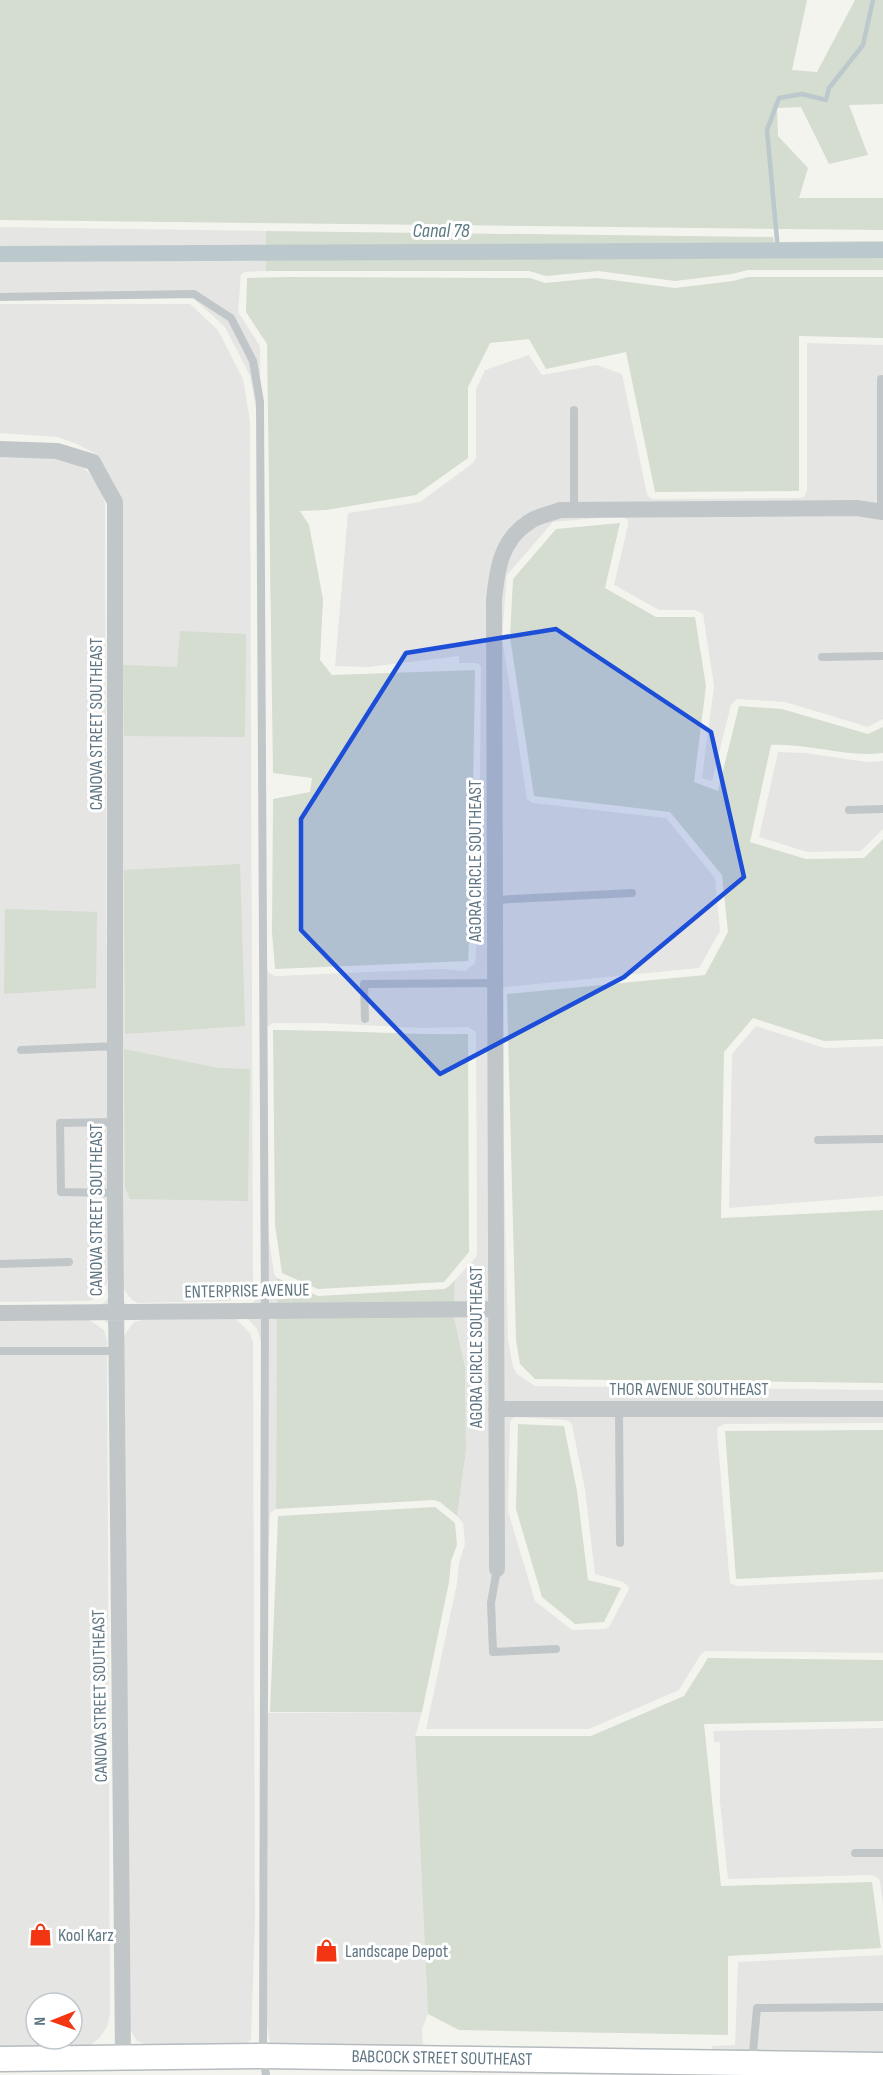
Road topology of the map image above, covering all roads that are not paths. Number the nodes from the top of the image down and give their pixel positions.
1 (0, 297) edge
2 (881, 379) dead end
3 (574, 410) dead end
4 (0, 449) edge
5 (574, 510) junction
6 (882, 511) edge
7 (883, 656) edge
8 (822, 657) dead end
9 (849, 810) dead end
10 (883, 810) edge
11 (632, 893) dead end
12 (494, 900) junction
13 (494, 983) junction
14 (365, 1019) dead end
15 (116, 1046) junction
16 (21, 1050) dead end
17 (116, 1122) junction
18 (883, 1139) edge
19 (818, 1140) dead end
20 (115, 1193) junction
21 (69, 1262) dead end
22 (0, 1264) edge
23 (495, 1309) junction
24 (266, 1310) junction
25 (0, 1313) edge
26 (116, 1313) junction
27 (0, 1351) edge
28 (116, 1351) junction
29 (495, 1409) junction
30 (619, 1409) junction
31 (883, 1409) edge
32 (620, 1544) dead end
33 (497, 1569) joint
34 (556, 1649) dead end
35 (855, 1853) dead end
36 (883, 1853) edge
37 (883, 2007) edge
38 (123, 2057) junction
39 (0, 2059) edge
40 (752, 2063) junction
41 (265, 2065) edge
42 (876, 2071) edge
43 (819, 2075) edge

1 - 24 lane
2 - 6 lane
3 - 5 lane
4 - 15 street, CANOVA STREET SOUTHEAST
5 - 6 street, AGORA CIRCLE SOUTHEAST
5 - 12 street, AGORA CIRCLE SOUTHEAST
7 - 8 lane
9 - 10 lane
11 - 12 lane
12 - 13 street, AGORA CIRCLE SOUTHEAST
13 - 14 lane
13 - 23 street, AGORA CIRCLE SOUTHEAST
15 - 16 lane
15 - 17 street, CANOVA STREET SOUTHEAST
17 - 20 street, CANOVA STREET SOUTHEAST
17 - 20 lane
18 - 19 lane
20 - 26 street, CANOVA STREET SOUTHEAST
21 - 22 lane
23 - 24 street, ENTERPRISE AVENUE
23 - 29 street, AGORA CIRCLE SOUTHEAST
24 - 26 street, ENTERPRISE AVENUE
24 - 41 lane
25 - 26 street, ENTERPRISE AVENUE
26 - 28 street, CANOVA STREET SOUTHEAST
27 - 28 lane
28 - 38 street, CANOVA STREET SOUTHEAST
29 - 30 street, THOR AVENUE SOUTHEAST
29 - 33 street, AGORA CIRCLE SOUTHEAST
30 - 31 street, THOR AVENUE SOUTHEAST
30 - 32 lane
33 - 34 lane
35 - 36 lane
37 - 40 lane
38 - 39 main road, BABCOCK STREET SOUTHEAST
38 - 41 main road, BABCOCK STREET SOUTHEAST
40 - 41 main road, BABCOCK STREET SOUTHEAST
40 - 42 main road, BABCOCK STREET SOUTHEAST
42 - 43 main road, BABCOCK STREET SOUTHEAST

